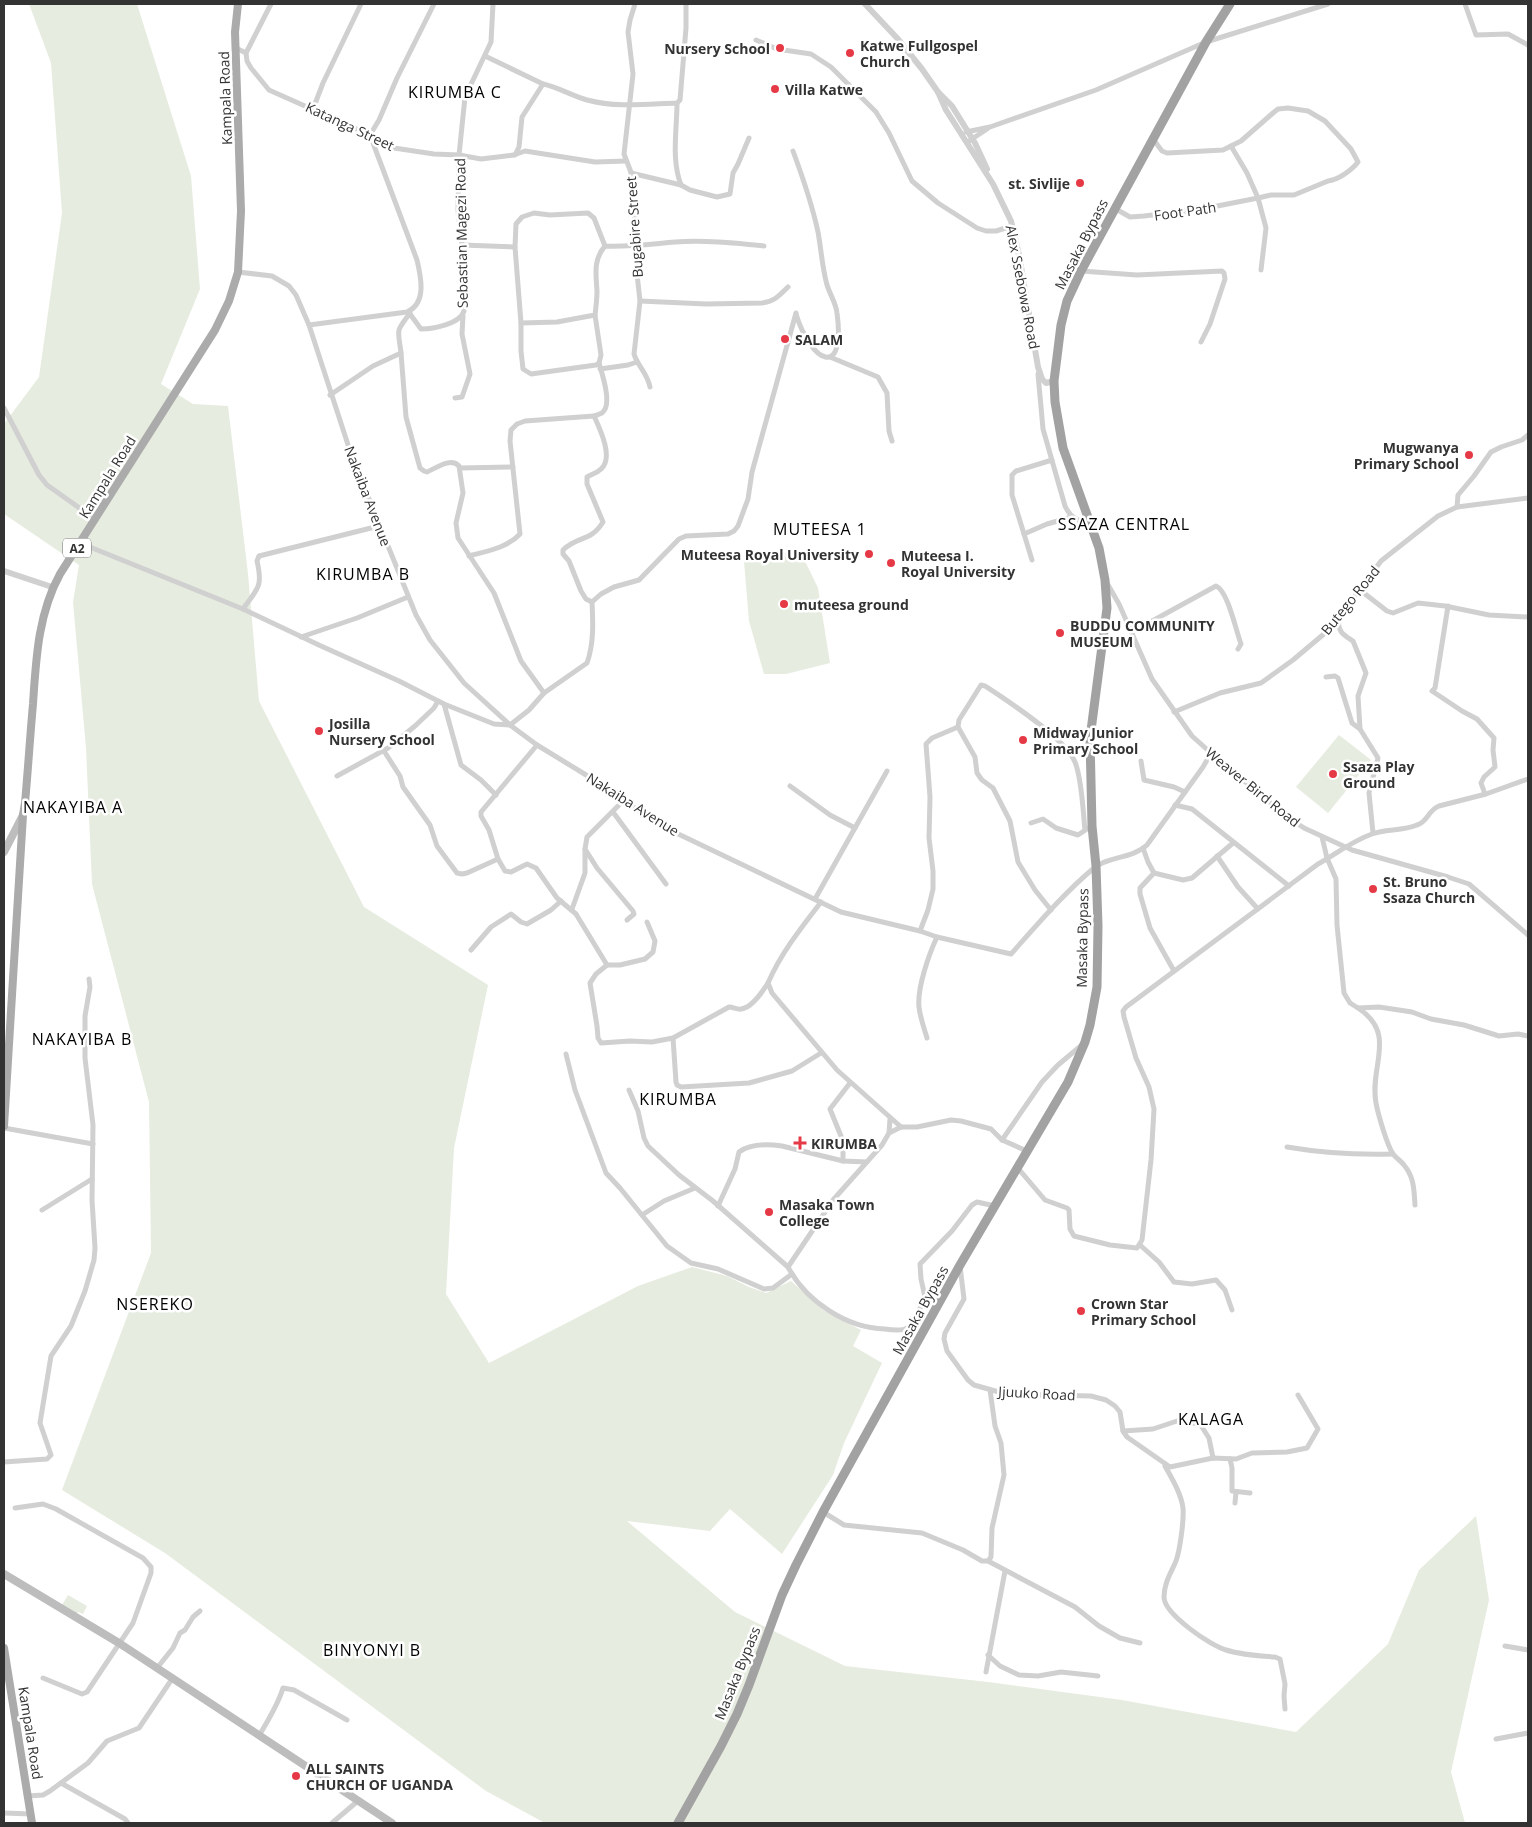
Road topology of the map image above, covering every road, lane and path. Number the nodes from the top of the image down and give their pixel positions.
1 (238, 4) edge
2 (271, 4) edge
3 (361, 4) edge
4 (434, 4) edge
5 (493, 4) edge
6 (634, 4) edge
7 (686, 4) edge
8 (865, 4) edge
9 (1230, 4) edge
10 (1328, 4) edge
11 (1465, 4) edge
12 (756, 40) dead end
13 (1206, 42) junction
14 (1528, 45) edge
15 (236, 48) junction
16 (246, 53) junction
17 (485, 56) junction
18 (543, 84) junction
19 (938, 92) junction
20 (630, 98) junction
21 (677, 103) junction
22 (622, 105) junction
23 (630, 105) junction
24 (314, 109) junction
25 (990, 127) junction
26 (968, 131) junction
27 (961, 135) junction
28 (370, 136) junction
29 (748, 138) dead end
30 (1153, 138) junction
31 (972, 139) junction
32 (966, 142) junction
33 (1231, 146) junction
34 (519, 147) junction
35 (793, 151) dead end
36 (525, 152) junction
37 (459, 155) junction
38 (514, 155) junction
39 (626, 161) junction
40 (631, 173) junction
41 (992, 184) junction
42 (681, 185) junction
43 (1258, 198) junction
44 (1114, 208) junction
45 (1012, 226) junction
46 (462, 245) junction
47 (605, 246) junction
48 (764, 246) dead end
49 (514, 247) junction
50 (634, 247) junction
51 (1080, 270) junction
52 (1261, 270) dead end
53 (238, 272) junction
54 (788, 286) dead end
55 (640, 301) junction
56 (411, 312) junction
57 (595, 315) junction
58 (463, 316) junction
59 (522, 322) junction
60 (309, 325) junction
61 (1201, 342) dead end
62 (401, 353) junction
63 (830, 357) junction
64 (637, 362) junction
65 (600, 366) junction
66 (1038, 367) junction
67 (1054, 381) junction
68 (650, 387) dead end
69 (330, 394) junction
70 (455, 398) dead end
71 (4, 408) edge
72 (594, 416) junction
73 (1528, 435) edge
74 (892, 441) dead end
75 (1052, 460) junction
76 (512, 467) junction
77 (460, 468) junction
78 (1528, 498) edge
79 (1457, 507) junction
80 (1072, 517) junction
81 (95, 519) junction
82 (1091, 524) junction
83 (379, 526) junction
84 (1024, 534) junction
85 (80, 543) junction
86 (469, 556) junction
87 (1032, 560) dead end
88 (4, 571) edge
89 (1105, 580) junction
90 (52, 587) junction
91 (1360, 590) junction
92 (408, 597) junction
93 (592, 602) junction
94 (1448, 606) junction
95 (243, 609) junction
96 (1528, 617) edge
97 (1339, 619) junction
98 (1130, 630) junction
99 (301, 637) junction
100 (1238, 649) dead end
101 (1326, 677) dead end
102 (544, 693) junction
103 (438, 701) junction
104 (444, 704) junction
105 (1174, 712) junction
106 (510, 725) junction
107 (958, 727) junction
108 (1360, 729) junction
109 (537, 745) junction
110 (384, 751) junction
111 (1210, 753) junction
112 (1141, 761) dead end
113 (887, 771) dead end
114 (337, 776) dead end
115 (1528, 779) edge
116 (790, 786) dead end
117 (1185, 792) junction
118 (1485, 794) junction
119 (496, 795) junction
120 (623, 801) junction
121 (1175, 805) junction
122 (613, 812) junction
123 (23, 815) junction
124 (1031, 824) dead end
125 (855, 828) junction
126 (1088, 828) junction
127 (1373, 833) junction
128 (1322, 837) junction
129 (1233, 843) junction
130 (1344, 847) junction
131 (1143, 848) junction
132 (585, 849) junction
133 (4, 852) edge
134 (1217, 856) junction
135 (1327, 858) junction
136 (498, 859) junction
137 (1096, 866) junction
138 (1154, 873) junction
139 (666, 884) dead end
140 (1289, 886) junction
141 (815, 899) junction
142 (561, 901) junction
143 (821, 902) junction
144 (572, 909) junction
145 (1258, 909) junction
146 (1051, 910) junction
147 (627, 920) dead end
148 (647, 922) dead end
149 (1518, 926) junction
150 (1528, 928) edge
151 (920, 931) junction
152 (1528, 935) edge
153 (937, 937) junction
154 (471, 950) dead end
155 (607, 966) junction
156 (1174, 971) junction
157 (89, 979) dead end
158 (768, 983) junction
159 (762, 992) junction
160 (772, 993) junction
161 (1358, 1008) junction
162 (1528, 1036) edge
163 (673, 1038) junction
164 (927, 1038) dead end
165 (1085, 1042) junction
166 (821, 1052) junction
167 (566, 1054) dead end
168 (850, 1082) junction
169 (629, 1090) dead end
170 (890, 1119) junction
171 (4, 1121) edge
172 (4, 1127) edge
173 (901, 1127) junction
174 (996, 1132) junction
175 (1008, 1132) junction
176 (890, 1133) junction
177 (1002, 1140) junction
178 (93, 1144) junction
179 (1287, 1147) dead end
180 (1027, 1151) junction
181 (1393, 1154) junction
182 (843, 1160) junction
183 (867, 1162) junction
184 (1018, 1167) junction
185 (92, 1179) junction
186 (695, 1188) junction
187 (1415, 1204) dead end
188 (718, 1206) junction
189 (995, 1206) junction
190 (42, 1210) dead end
191 (642, 1215) junction
192 (1140, 1245) junction
193 (960, 1265) junction
194 (788, 1266) junction
195 (792, 1274) junction
196 (1232, 1310) dead end
197 (990, 1390) junction
198 (1298, 1395) dead end
199 (1123, 1431) junction
200 (1213, 1458) junction
201 (1230, 1459) junction
202 (4, 1462) edge
203 (1165, 1465) junction
204 (1236, 1492) junction
205 (1250, 1493) dead end
206 (1235, 1503) dead end
207 (15, 1508) dead end
208 (822, 1512) junction
209 (988, 1561) junction
210 (1005, 1571) junction
211 (4, 1574) edge
212 (200, 1611) dead end
213 (119, 1643) junction
214 (1140, 1643) dead end
215 (1505, 1646) dead end
216 (4, 1648) edge
217 (1528, 1650) edge
218 (988, 1655) junction
219 (157, 1668) junction
220 (986, 1672) dead end
221 (1098, 1676) dead end
222 (43, 1678) dead end
223 (172, 1679) junction
224 (1285, 1709) dead end
225 (347, 1720) dead end
226 (1528, 1733) edge
227 (259, 1736) junction
228 (1496, 1739) dead end
229 (60, 1783) junction
230 (28, 1796) junction
231 (359, 1800) junction
232 (4, 1813) edge
233 (31, 1814) junction
234 (32, 1823) edge
235 (128, 1823) edge
236 (332, 1823) edge
237 (392, 1823) edge
238 (678, 1823) edge

1 - 15 main road, Kampala Road / A2
2 - 16 street
3 - 24 street
4 - 28 street
5 - 17 street, Sebastian Magezi Road
6 - 20 street, Bugabire Street
7 - 21 street
8 - 19 street, Alex Ssebowa Road
9 - 13 highway, Masaka Bypass
10 - 13 street
11 - 14 street
12 - 45 street
13 - 25 street
13 - 30 highway, Masaka Bypass
15 - 16 street
15 - 53 main road, Kampala Road / A2
16 - 24 street, Katanga Street
17 - 18 street
17 - 37 street, Sebastian Magezi Road
18 - 22 street
18 - 34 street
19 - 26 street, Alex Ssebowa Road
19 - 27 street, Alex Ssebowa Road
20 - 22 street
20 - 23 street, Bugabire Street
21 - 23 street
21 - 42 street
22 - 23 street
23 - 39 street, Bugabire Street
24 - 28 street, Katanga Street
25 - 26 street
25 - 31 street
26 - 27 street
26 - 31 street, Alex Ssebowa Road
27 - 32 street, Alex Ssebowa Road
28 - 37 street, Katanga Street
28 - 56 street
29 - 42 street
30 - 33 street, Foot Path
30 - 44 highway, Masaka Bypass
31 - 32 street
31 - 41 street, Alex Ssebowa Road
32 - 41 street, Alex Ssebowa Road
33 - 43 street
33 - 43 street, Foot Path
34 - 36 street
34 - 38 street
35 - 63 street
36 - 38 street, Katanga Street
36 - 39 street, Katanga Street
37 - 38 street, Katanga Street
37 - 46 street, Sebastian Magezi Road
39 - 40 street, Bugabire Street
40 - 42 street
40 - 50 street, Bugabire Street
41 - 45 street, Alex Ssebowa Road
43 - 44 street, Foot Path
43 - 52 street
44 - 51 highway, Masaka Bypass
45 - 66 street, Alex Ssebowa Road
46 - 49 street
46 - 58 street, Sebastian Magezi Road
47 - 49 street
47 - 50 street
47 - 57 street
48 - 50 street
49 - 59 street
50 - 55 street, Bugabire Street
51 - 61 street
51 - 67 highway, Masaka Bypass
53 - 60 street, Nakaiba Avenue
53 - 81 main road, Kampala Road / A2
54 - 55 street
55 - 64 street, Bugabire Street
56 - 58 street, Sebastian Magezi Road
56 - 60 street
56 - 62 street
57 - 59 street
57 - 65 street
58 - 70 street
59 - 65 street
60 - 69 street, Nakaiba Avenue
62 - 69 street
62 - 77 street
63 - 74 street
63 - 93 street
64 - 65 street
64 - 68 street, Bugabire Street
65 - 72 street
66 - 67 street, Alex Ssebowa Road
66 - 75 street
67 - 82 highway, Masaka Bypass
69 - 83 street, Nakaiba Avenue
71 - 81 street
72 - 76 street
72 - 93 street
73 - 79 street
75 - 80 street
75 - 84 street
76 - 77 street
76 - 86 street
77 - 86 street
78 - 79 street, Butego Road
79 - 91 street, Butego Road
80 - 82 street
80 - 84 street
81 - 85 main road, Kampala Road / A2
82 - 89 highway, Masaka Bypass
83 - 92 street, Nakaiba Avenue
83 - 95 street
84 - 87 street
85 - 90 main road, Kampala Road / A2
85 - 95 street
86 - 102 street
88 - 90 street
89 - 98 street, Weaver Bird Road
89 - 126 highway, Masaka Bypass
90 - 123 main road, Kampala Road / A2
91 - 94 street
91 - 97 street, Butego Road
92 - 99 street
92 - 106 street, Nakaiba Avenue
93 - 102 street
94 - 96 street
94 - 118 street
95 - 99 street
97 - 105 street, Butego Road
97 - 108 street
98 - 100 street
98 - 105 street, Weaver Bird Road
99 - 103 street
101 - 108 street
102 - 106 street
103 - 104 street
103 - 110 street
104 - 106 street
104 - 119 street
105 - 111 street, Weaver Bird Road
106 - 109 street, Nakaiba Avenue
107 - 126 street
107 - 146 street
107 - 151 street
108 - 127 street
109 - 119 street
109 - 120 street, Nakaiba Avenue
110 - 114 street
110 - 136 street
111 - 117 street
111 - 128 street, Weaver Bird Road
112 - 117 street
113 - 125 street
115 - 118 street
116 - 125 street
117 - 121 street
118 - 127 street
119 - 136 street
120 - 122 street
120 - 141 street, Nakaiba Avenue
121 - 129 street
121 - 131 street
122 - 132 street
122 - 139 street
123 - 133 main road
123 - 171 main road, Kampala Road / A2
124 - 126 street
125 - 141 street
126 - 137 highway, Masaka Bypass
127 - 130 street
128 - 130 street, Weaver Bird Road
128 - 135 street
129 - 134 street
129 - 140 street
130 - 135 street
130 - 149 street, Weaver Bird Road
131 - 137 street, Nakaiba Avenue
131 - 138 street
132 - 144 street
132 - 147 street
134 - 138 street
134 - 145 street
135 - 140 street
135 - 161 street
136 - 142 street
137 - 146 street, Nakaiba Avenue
137 - 165 highway, Masaka Bypass
138 - 156 street
140 - 145 street
141 - 143 street, Nakaiba Avenue
142 - 144 street
142 - 154 street
143 - 151 street, Nakaiba Avenue
143 - 158 street
144 - 155 street
145 - 156 street
146 - 153 street, Nakaiba Avenue
148 - 155 street
149 - 150 street
149 - 152 street, Weaver Bird Road
151 - 153 street, Nakaiba Avenue
153 - 164 street
155 - 163 street
156 - 192 street
157 - 178 street
158 - 159 street
158 - 160 street
159 - 160 street
159 - 163 street
160 - 166 street
161 - 162 street
161 - 181 street
163 - 166 street
165 - 175 street
165 - 180 highway, Masaka Bypass
166 - 168 street
167 - 191 street
168 - 170 street
168 - 182 street
169 - 186 street
170 - 173 street
170 - 176 street
171 - 172 main road, Kampala Road / A2
172 - 178 street
173 - 174 street
173 - 176 street
174 - 175 street
174 - 177 street
175 - 177 street
176 - 183 street
177 - 180 street
178 - 185 street
179 - 181 street
180 - 184 highway, Masaka Bypass
181 - 187 street
182 - 183 street
182 - 188 street
183 - 194 street
184 - 189 highway, Masaka Bypass
184 - 192 street
185 - 190 street
185 - 202 street
186 - 188 street
186 - 191 street
188 - 194 street
189 - 193 highway, Masaka Bypass
189 - 195 street
191 - 195 street
192 - 196 street
193 - 197 street, Jjuuko Road
193 - 208 highway, Masaka Bypass
194 - 195 street
197 - 199 street, Jjuuko Road
197 - 209 street
198 - 201 street
199 - 200 street
199 - 203 street
200 - 201 street
200 - 203 street
201 - 204 street
203 - 224 street
204 - 205 street
204 - 206 street
207 - 213 street
208 - 209 street
208 - 238 highway, Masaka Bypass
209 - 210 street
210 - 214 street
210 - 218 street
211 - 213 main road
212 - 219 street
213 - 219 main road
213 - 222 street
215 - 217 street
216 - 230 main road, Kampala Road
218 - 220 street
218 - 221 street
219 - 223 main road
223 - 227 main road
223 - 229 street
225 - 227 street
226 - 228 street
227 - 231 main road
229 - 230 street
229 - 235 street
230 - 233 main road, Kampala Road
231 - 236 street
231 - 237 main road
232 - 233 street
233 - 234 main road, Kampala Road

